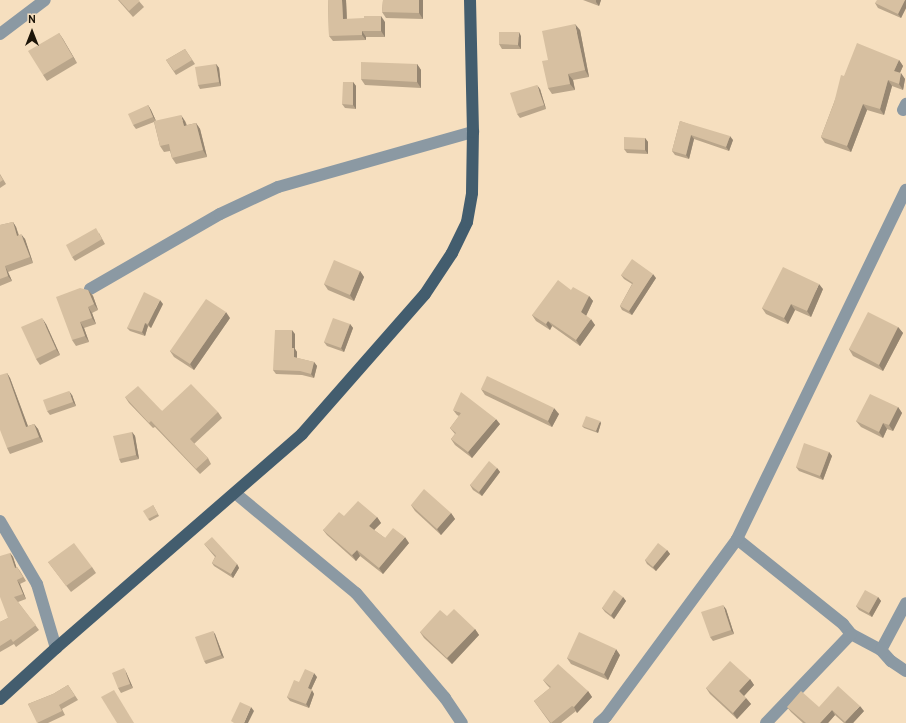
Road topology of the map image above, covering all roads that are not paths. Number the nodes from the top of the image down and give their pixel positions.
1 (45, 0) edge
2 (470, 0) edge
3 (0, 34) edge
4 (473, 132) junction
5 (906, 190) edge
6 (90, 289) dead end
7 (235, 493) junction
8 (0, 521) edge
9 (737, 539) junction
10 (906, 603) edge
11 (851, 634) junction
12 (56, 648) junction
13 (881, 650) junction
14 (906, 671) edge
15 (0, 700) edge
16 (462, 723) edge
17 (599, 723) edge
18 (766, 723) edge

1 - 3 street
2 - 4 main road
4 - 6 street
4 - 7 main road
5 - 9 street
7 - 12 main road
7 - 16 street
8 - 12 street
9 - 11 street
9 - 17 street
10 - 13 street
11 - 13 street
11 - 18 street
12 - 15 main road
13 - 14 street

